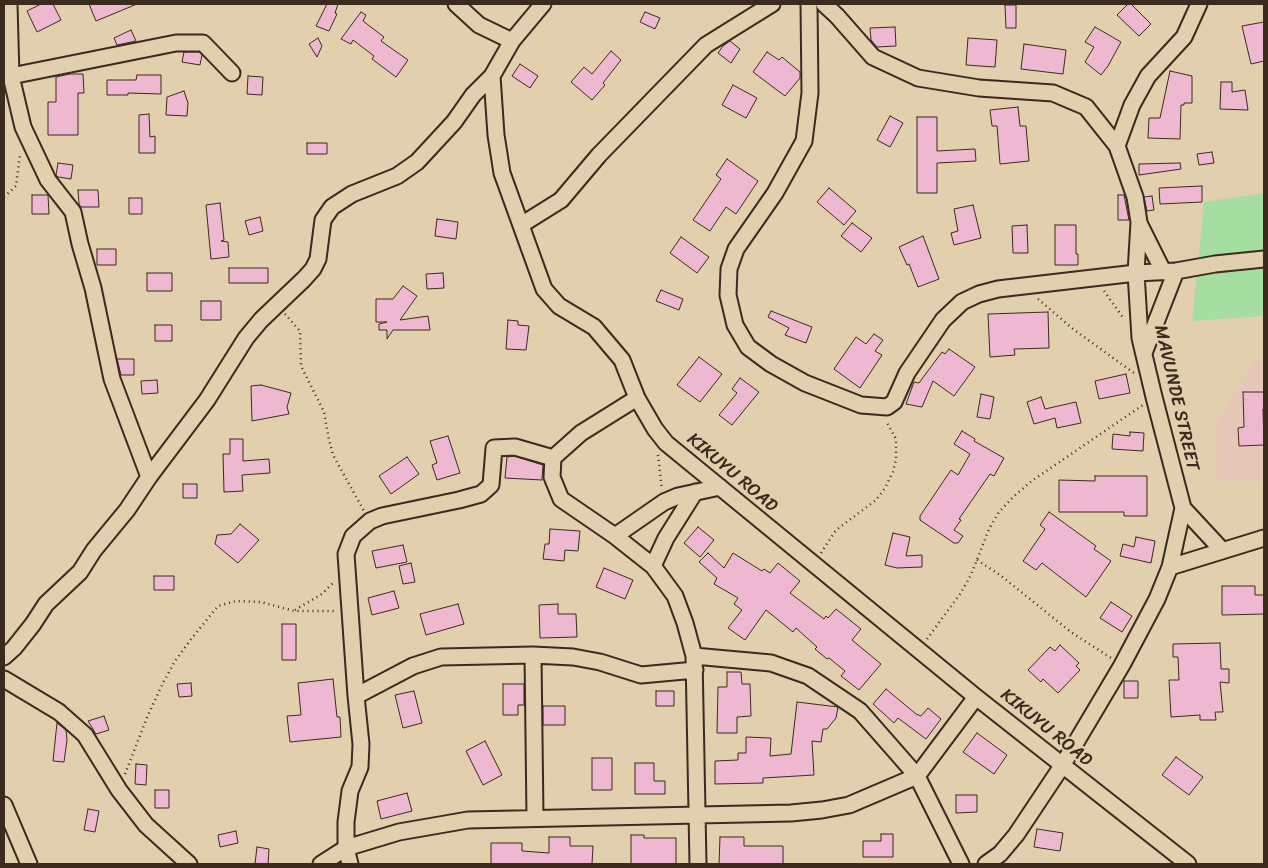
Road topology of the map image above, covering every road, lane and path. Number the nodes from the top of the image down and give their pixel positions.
1 (9, 4) edge
2 (456, 4) edge
3 (543, 4) edge
4 (772, 4) edge
5 (808, 4) edge
6 (824, 4) edge
7 (1199, 4) edge
8 (512, 41) junction
9 (232, 72) dead end
10 (11, 76) junction
11 (492, 76) junction
12 (23, 127) junction
13 (1117, 146) junction
14 (4, 197) edge
15 (1139, 222) junction
16 (521, 225) junction
17 (1264, 259) edge
18 (1170, 271) junction
19 (1136, 273) junction
20 (1095, 278) junction
21 (1024, 286) junction
22 (277, 306) junction
23 (1142, 345) junction
24 (1152, 391) junction
25 (637, 398) junction
26 (881, 418) dead end
27 (657, 451) dead end
28 (553, 458) junction
29 (149, 477) junction
30 (720, 487) junction
31 (695, 492) junction
32 (664, 502) junction
33 (1182, 508) junction
34 (370, 521) junction
35 (615, 536) junction
36 (1264, 538) edge
37 (1222, 550) junction
38 (977, 560) junction
39 (814, 565) junction
40 (347, 566) junction
41 (653, 566) junction
42 (1170, 567) junction
43 (350, 610) junction
44 (294, 611) junction
45 (919, 651) junction
46 (533, 655) junction
47 (4, 657) edge
48 (695, 663) junction
49 (1122, 665) junction
50 (4, 679) edge
51 (356, 696) junction
52 (976, 697) junction
53 (1062, 766) junction
54 (917, 776) junction
55 (119, 790) junction
56 (4, 805) edge
57 (697, 815) junction
58 (535, 818) junction
59 (346, 848) junction
60 (30, 864) edge
61 (189, 864) edge
62 (321, 864) edge
63 (350, 864) edge
64 (698, 864) edge
65 (961, 864) edge
66 (986, 864) edge
67 (1188, 864) edge

1 - 10 street
2 - 8 street
3 - 8 street
4 - 16 street
5 - 21 street
6 - 13 street, MAVUNDE STREET
7 - 13 street
8 - 11 street
9 - 10 street
10 - 12 street
11 - 16 street, KIKUYU ROAD
11 - 22 street
12 - 14 path
12 - 29 street
13 - 15 street, MAVUNDE STREET
15 - 18 street
15 - 19 street, MAVUNDE STREET
16 - 25 street, KIKUYU ROAD
17 - 18 street
18 - 19 street
18 - 23 street
19 - 20 street
19 - 23 street, MAVUNDE STREET
20 - 21 street
20 - 23 path
21 - 24 path
22 - 29 street
22 - 34 path
23 - 24 street, MAVUNDE STREET
24 - 33 street, MAVUNDE STREET
24 - 38 path
25 - 28 street
25 - 30 street, KIKUYU ROAD
26 - 39 path
27 - 32 path
28 - 34 street
28 - 35 street
29 - 47 street
30 - 31 street
30 - 39 street, KIKUYU ROAD
31 - 32 street
31 - 41 street
32 - 35 street
33 - 37 street
33 - 42 street, MAVUNDE STREET
34 - 40 street
35 - 41 street
36 - 37 street
37 - 42 street
38 - 45 path
38 - 49 path
39 - 45 street, KIKUYU ROAD
40 - 43 street
40 - 44 path
41 - 48 street
42 - 49 street, MAVUNDE STREET
43 - 44 path
43 - 51 street
44 - 55 path
45 - 52 street, KIKUYU ROAD
46 - 48 street
46 - 51 street
46 - 58 street
48 - 54 street
48 - 57 street
49 - 53 street, MAVUNDE STREET
50 - 55 street
51 - 59 street
52 - 53 street, KIKUYU ROAD
52 - 54 street
53 - 66 street, MAVUNDE STREET
53 - 67 street, KIKUYU ROAD
54 - 57 street
54 - 65 street
55 - 61 street
56 - 60 street
57 - 58 street
57 - 64 street
58 - 59 street
59 - 62 street
59 - 63 street

